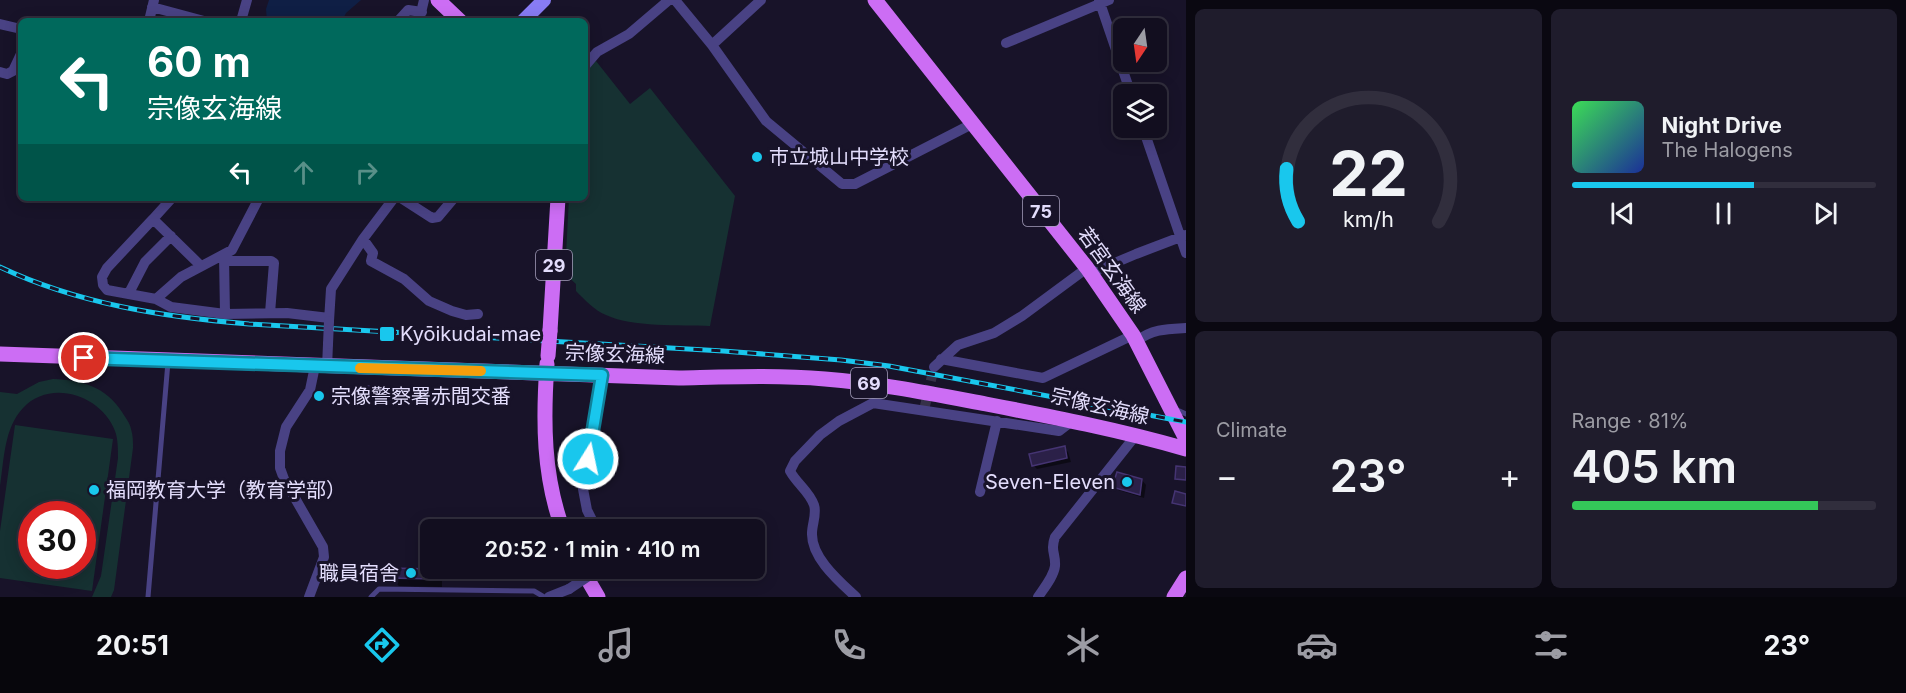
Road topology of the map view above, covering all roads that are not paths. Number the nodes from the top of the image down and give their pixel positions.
1 (247, 0) edge
2 (424, 0) edge
3 (438, 0) edge
4 (544, 0) edge
5 (669, 0) edge
6 (675, 0) edge
7 (761, 0) edge
8 (874, 0) edge
9 (1103, 1) edge
10 (153, 4) edge
11 (421, 16) edge
12 (195, 18) edge
13 (242, 18) edge
14 (401, 18) edge
15 (457, 18) edge
16 (532, 18) edge
17 (0, 24) edge
18 (18, 28) edge
19 (1006, 43) dead end
20 (712, 45) junction
21 (18, 60) edge
22 (588, 62) edge
23 (0, 72) edge
24 (1128, 84) edge
25 (972, 124) junction
26 (1147, 138) edge
27 (169, 201) edge
28 (257, 201) edge
29 (392, 201) edge
30 (405, 201) edge
31 (451, 201) edge
32 (558, 201) edge
33 (153, 219) junction
34 (171, 236) junction
35 (1183, 236) edge
36 (363, 239) junction
37 (1186, 253) edge
38 (225, 259) junction
39 (201, 266) junction
40 (1087, 268) junction
41 (129, 293) junction
42 (156, 299) junction
43 (270, 313) junction
44 (225, 314) junction
45 (478, 314) dead end
46 (329, 320) junction
47 (1186, 328) edge
48 (1135, 338) junction
49 (0, 354) edge
50 (168, 361) junction
51 (321, 366) junction
52 (546, 373) junction
53 (602, 375) junction
54 (1170, 407) junction
55 (1186, 414) edge
56 (997, 421) junction
57 (1072, 421) junction
58 (1136, 435) junction
59 (1186, 441) edge
60 (980, 492) dead end
61 (559, 519) edge
62 (592, 519) edge
63 (1186, 578) edge
64 (584, 579) edge
65 (587, 579) edge
66 (416, 590) junction
67 (148, 597) edge
68 (309, 597) edge
69 (371, 597) edge
70 (416, 597) edge
71 (544, 597) edge
72 (549, 597) edge
73 (598, 597) edge
74 (856, 597) edge
75 (1038, 597) edge
76 (1174, 597) edge

1 - 13 street
2 - 11 street
3 - 15 main road
4 - 16 main road
5 - 22 street
6 - 20 street
7 - 20 street
8 - 25 main road, 若宮玄海線 / 75
9 - 19 street
9 - 24 street
10 - 12 street
11 - 14 street
17 - 18 street
20 - 25 street
21 - 23 street
25 - 40 main road, 若宮玄海線 / 75
26 - 35 street
27 - 33 street
28 - 38 street
29 - 36 street
30 - 31 street
32 - 52 main road, 29, bridge
33 - 34 street
33 - 41 street
34 - 39 street
34 - 41 street
35 - 37 street
35 - 40 street
36 - 45 street
36 - 46 street
38 - 39 street
38 - 43 street
38 - 44 street
39 - 42 street
40 - 48 main road, 若宮玄海線 / 75
40 - 48 street
41 - 42 street
42 - 44 street
43 - 44 street
43 - 46 street
46 - 51 street, bridge
47 - 48 street
48 - 54 main road, 若宮玄海線 / 75
49 - 50 main road, 宗像玄海線 / 69
50 - 51 main road, 宗像玄海線 / 69
50 - 67 lane
51 - 52 main road, 宗像玄海線 / 69
51 - 68 street
52 - 53 main road, 宗像玄海線 / 69
52 - 61 main road
53 - 57 main road, 宗像玄海線 / 69
53 - 62 street
54 - 55 lane
54 - 59 main road, 若宮玄海線 / 75
56 - 57 street
56 - 60 street
56 - 74 street
57 - 58 main road, 宗像玄海線 / 69
58 - 59 main road, 宗像玄海線 / 69
58 - 75 street
63 - 76 main road
64 - 72 street, bridge
65 - 73 main road
66 - 69 lane
66 - 70 lane
66 - 71 lane

